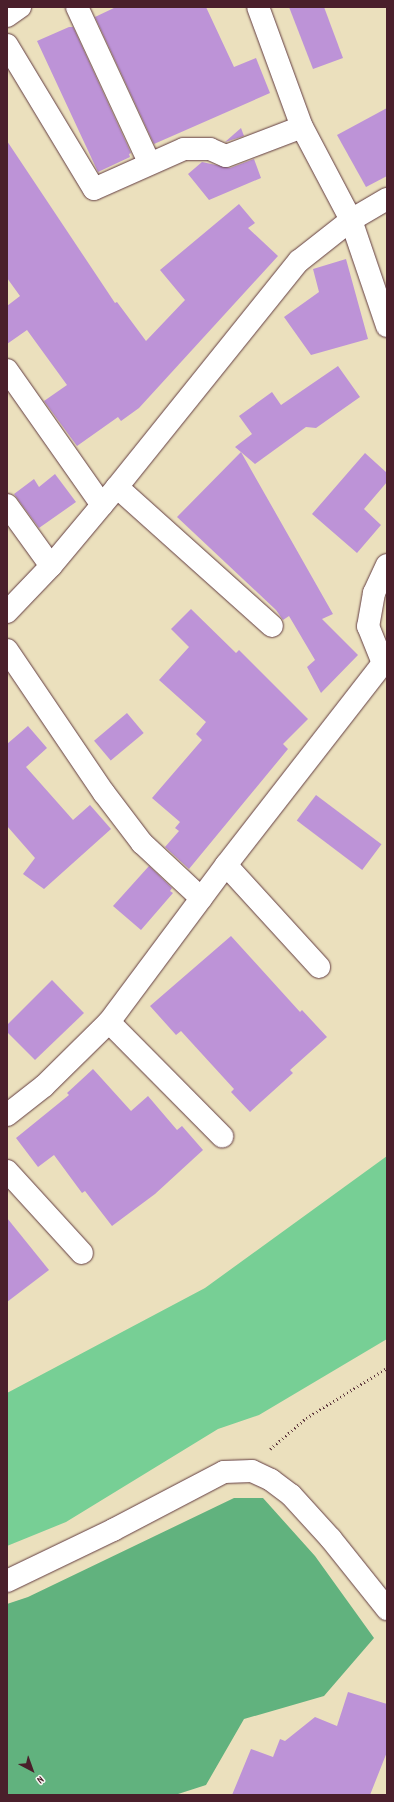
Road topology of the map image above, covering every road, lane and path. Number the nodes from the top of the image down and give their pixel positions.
1 (20, 7) edge
2 (77, 7) edge
3 (258, 7) edge
4 (7, 16) edge
5 (7, 45) edge
6 (302, 126) junction
7 (149, 162) junction
8 (387, 199) edge
9 (351, 220) junction
10 (387, 326) edge
11 (7, 370) edge
12 (117, 487) junction
13 (7, 505) edge
14 (102, 505) junction
15 (387, 565) edge
16 (51, 566) junction
17 (7, 612) edge
18 (272, 626) dead end
19 (7, 650) edge
20 (385, 665) edge
21 (226, 865) junction
22 (200, 898) junction
23 (319, 967) dead end
24 (109, 1022) junction
25 (9, 1110) edge
26 (222, 1136) dead end
27 (7, 1171) edge
28 (82, 1252) dead end
29 (387, 1368) edge
30 (252, 1471) junction
31 (7, 1581) edge
32 (387, 1609) edge

1 - 4 street
2 - 7 street
3 - 6 street
5 - 7 street
6 - 7 street
6 - 9 street
8 - 9 street
9 - 10 street
9 - 12 street
11 - 14 street
12 - 14 street
12 - 18 street
13 - 16 street
14 - 16 street
15 - 20 street
16 - 17 street
19 - 22 street
20 - 21 street
21 - 22 street
21 - 23 street
22 - 24 street
24 - 25 street
24 - 26 street
27 - 28 street
29 - 30 path
30 - 31 street
30 - 32 street

